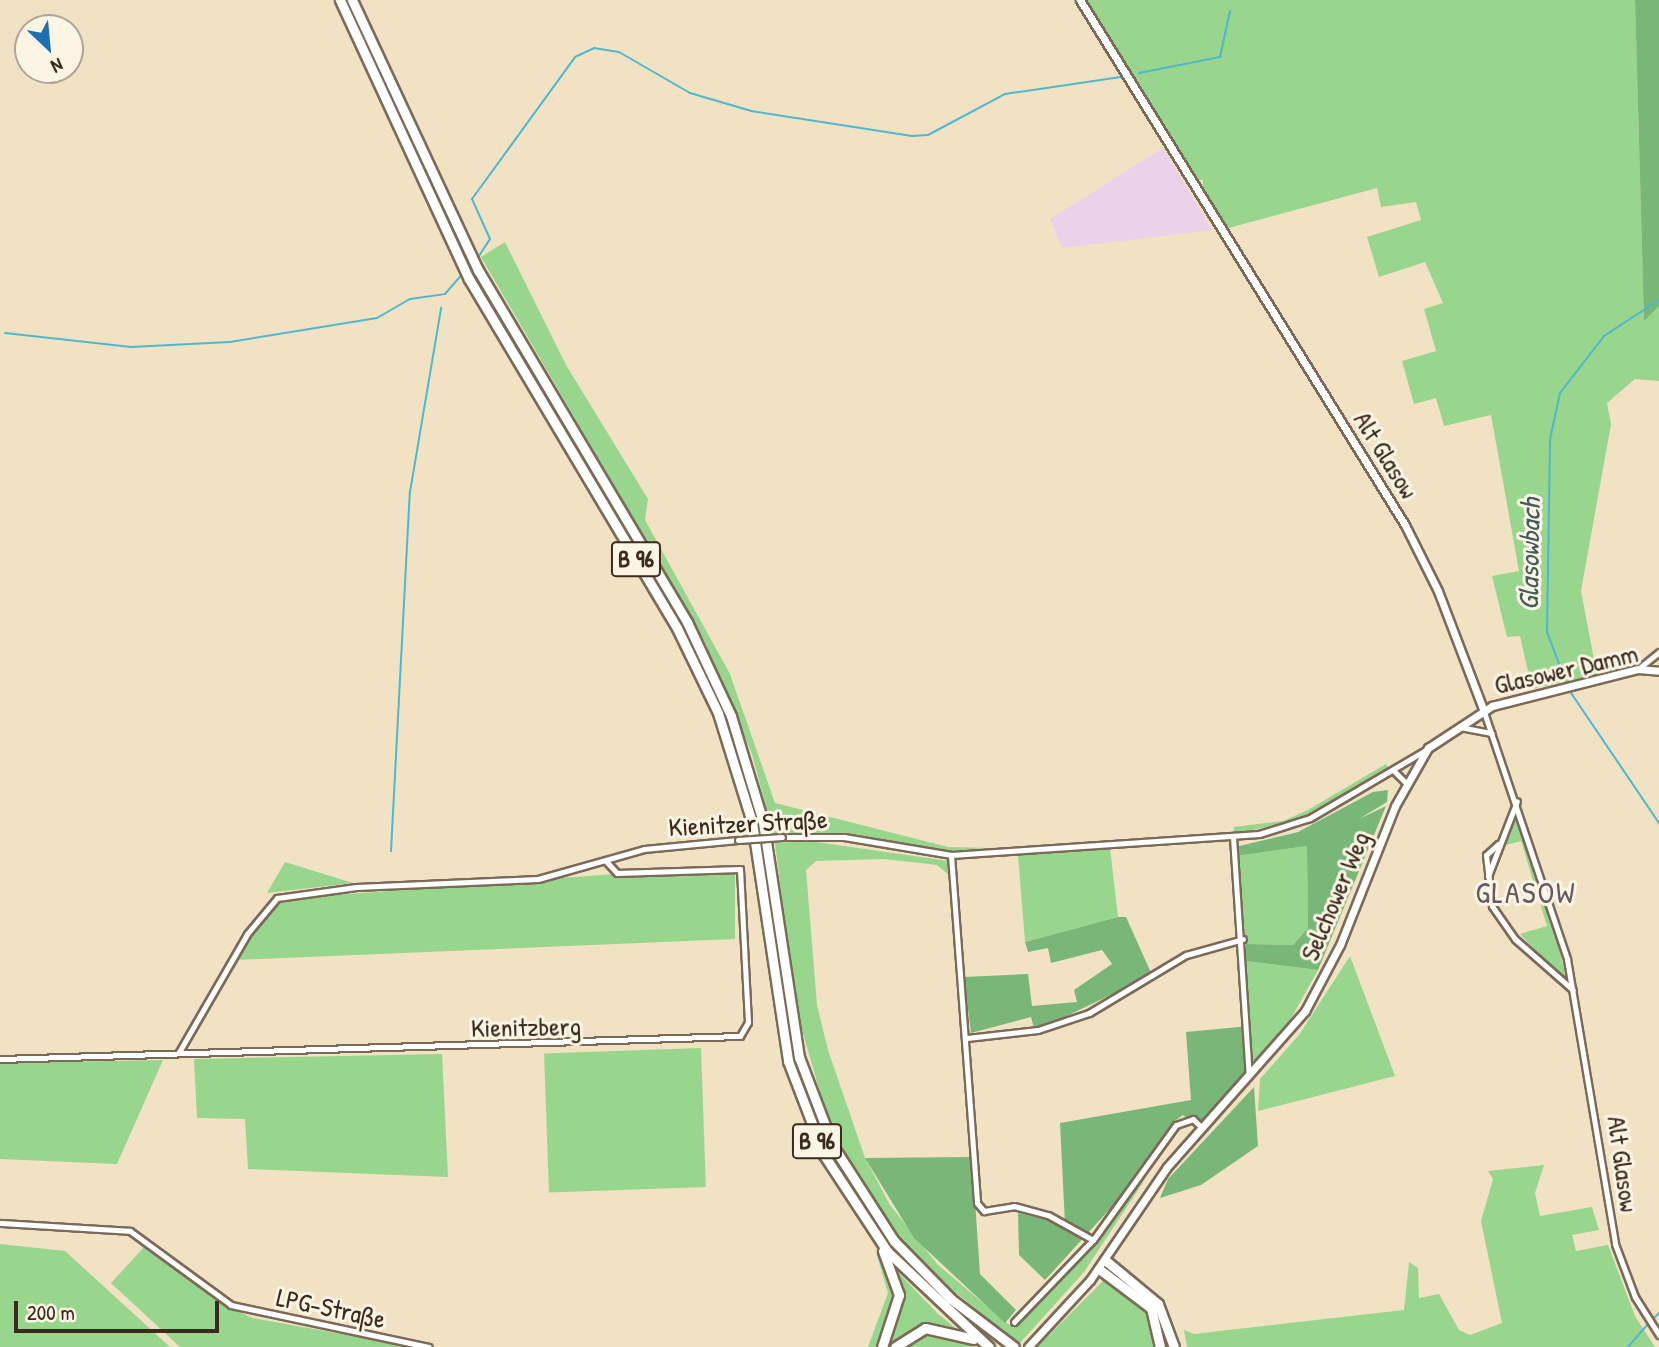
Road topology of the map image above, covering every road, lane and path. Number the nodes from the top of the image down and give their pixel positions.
1 (340, 0) edge
2 (352, 0) edge
3 (1080, 0) edge
4 (1659, 652) edge
5 (1638, 669) junction
6 (1659, 671) edge
7 (1483, 709) junction
8 (1454, 727) junction
9 (1492, 734) junction
10 (1428, 748) junction
11 (1394, 771) junction
12 (1406, 783) junction
13 (1517, 802) junction
14 (1233, 837) junction
15 (1498, 844) junction
16 (951, 855) junction
17 (606, 861) junction
18 (1488, 876) junction
19 (1243, 939) junction
20 (1573, 990) junction
21 (967, 1038) junction
22 (179, 1052) junction
23 (0, 1059) edge
24 (1250, 1079) junction
25 (1202, 1128) junction
26 (0, 1223) edge
27 (876, 1237) junction
28 (1093, 1240) junction
29 (1102, 1264) junction
30 (1014, 1322) dead end
31 (1657, 1333) edge
32 (986, 1345) edge
33 (429, 1347) edge
34 (882, 1347) edge
35 (895, 1347) edge
36 (1014, 1347) edge
37 (1028, 1347) edge
38 (1160, 1347) edge
39 (1174, 1347) edge

1 - 27 highway, B 96
2 - 36 highway, B 96
3 - 7 street, Alt Glasow
4 - 5 street
5 - 6 street, Glasower Damm
5 - 7 street, Glasower Damm
7 - 8 street, Selchower Weg
7 - 9 street, Alt Glasow
8 - 9 street
8 - 10 street, Selchower Weg
9 - 13 street, Alt Glasow
10 - 11 street, Kienitzer Straße
10 - 12 street, Selchower Weg
11 - 12 street
11 - 14 street, Kienitzer Straße
12 - 24 street, Selchower Weg
13 - 15 street
13 - 20 street, Alt Glasow
14 - 16 street, Kienitzer Straße
14 - 19 street
15 - 18 street
15 - 18 street
16 - 17 street, Kienitzer Straße, bridge
16 - 21 street
17 - 22 street, Kienitzer Straße
17 - 22 street, Kienitzberg
18 - 20 street
19 - 21 street
19 - 24 street
20 - 31 street, Alt Glasow
21 - 28 street
22 - 23 street, Kienitzberg
24 - 25 street, Selchower Weg
25 - 28 street
25 - 29 street, Selchower Weg
26 - 33 street, LPG-Straße
27 - 32 highway, B 96
27 - 34 highway
28 - 30 street
29 - 37 street, Selchower Weg
29 - 38 highway
29 - 39 highway
32 - 35 highway

